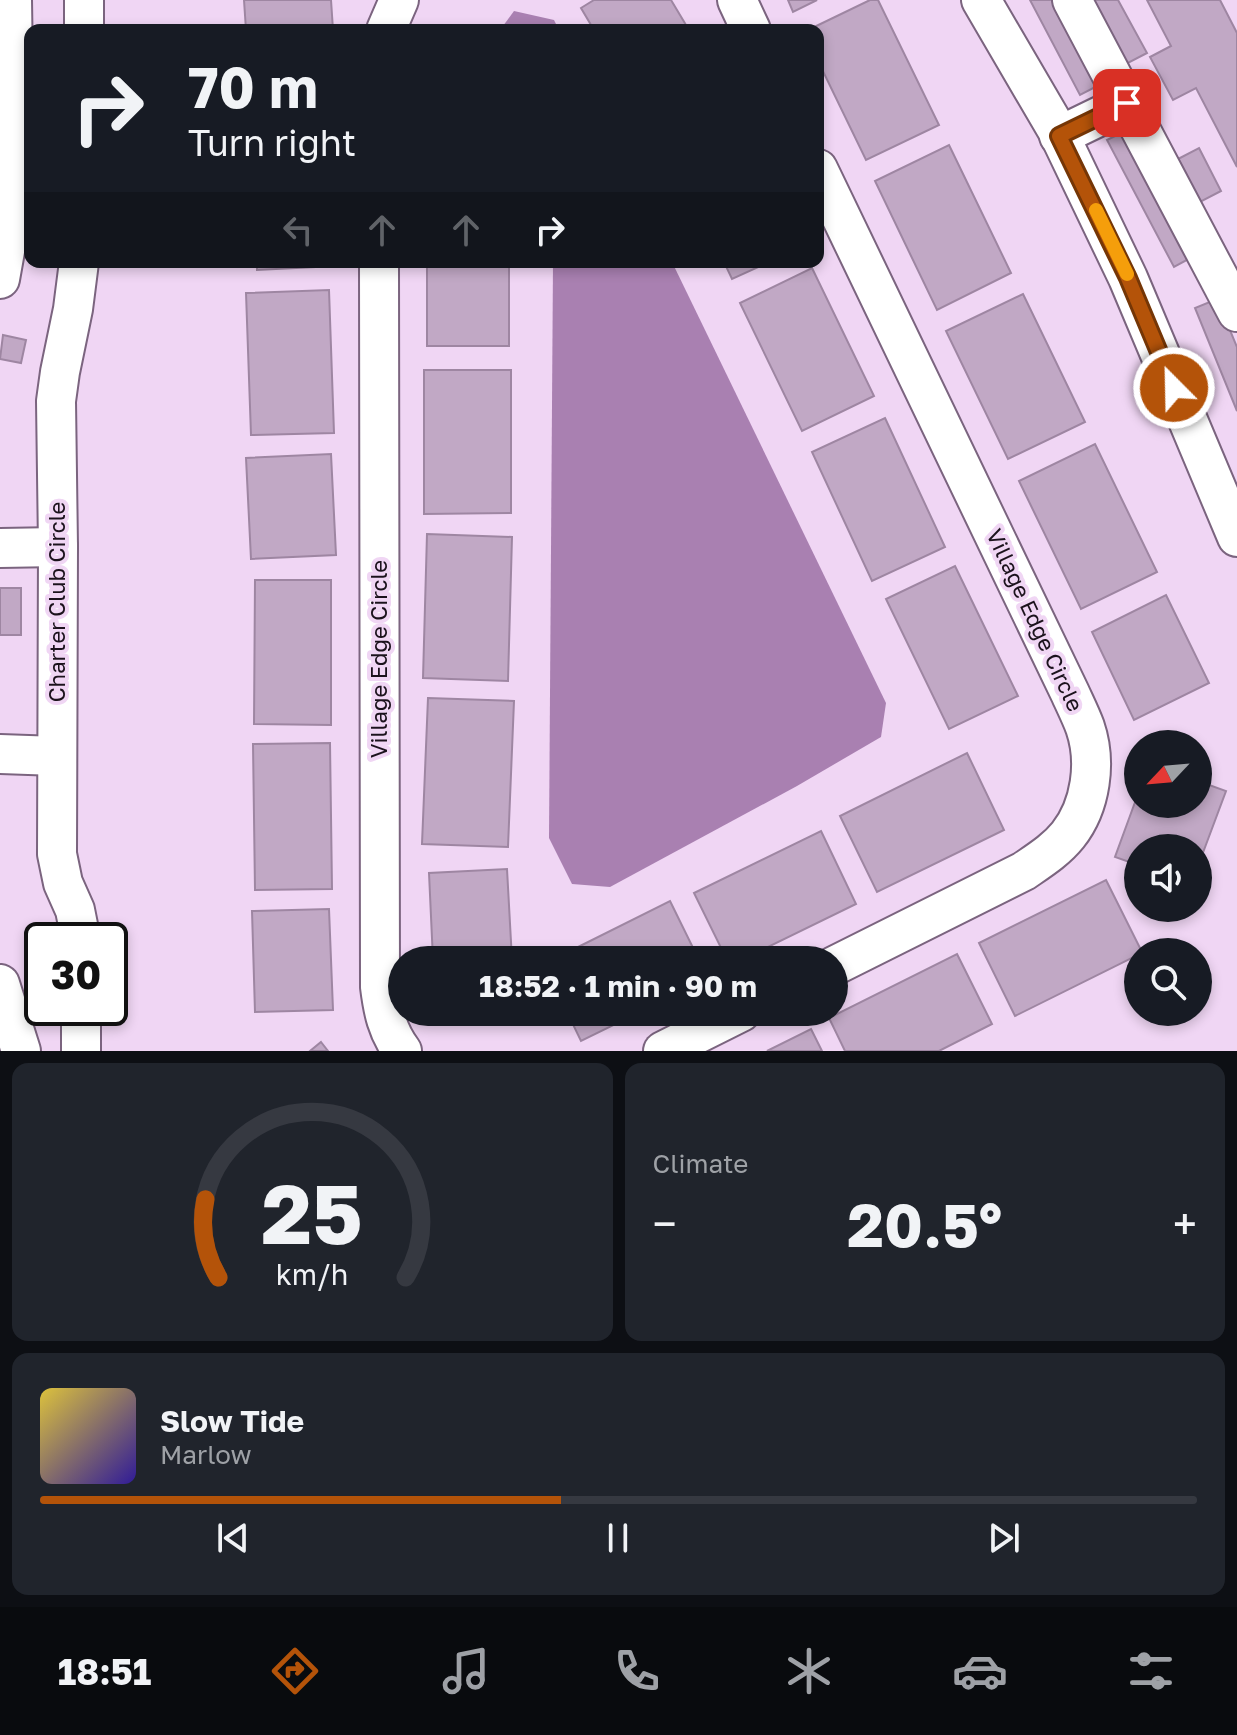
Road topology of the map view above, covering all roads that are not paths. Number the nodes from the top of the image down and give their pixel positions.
1 (12, 0) edge
2 (84, 0) edge
3 (399, 0) edge
4 (737, 0) edge
5 (981, 0) edge
6 (1072, 0) edge
7 (84, 24) edge
8 (388, 24) edge
9 (748, 24) edge
10 (1127, 103) junction
11 (1059, 136) junction
12 (824, 181) edge
13 (22, 196) edge
14 (78, 268) edge
15 (379, 268) edge
16 (0, 279) edge
17 (1237, 312) edge
18 (1223, 465) edge
19 (1237, 537) edge
20 (58, 547) junction
21 (0, 548) edge
22 (0, 754) edge
23 (57, 756) junction
24 (77, 922) edge
25 (848, 959) edge
26 (0, 984) edge
27 (81, 1026) edge
28 (713, 1026) edge
29 (21, 1051) edge
30 (81, 1051) edge
31 (402, 1051) edge
32 (663, 1051) edge

1 - 13 street
2 - 7 street
3 - 8 street
4 - 9 street
5 - 11 street
6 - 10 street
10 - 11 street
10 - 17 street
11 - 18 street
12 - 25 street, Village Edge Circle
13 - 16 street
14 - 20 street, Charter Club Circle
15 - 31 street, Village Edge Circle
18 - 19 street
20 - 21 street
20 - 23 street, Charter Club Circle
22 - 23 street
23 - 24 street, Charter Club Circle
26 - 29 street
27 - 30 street
28 - 32 street

